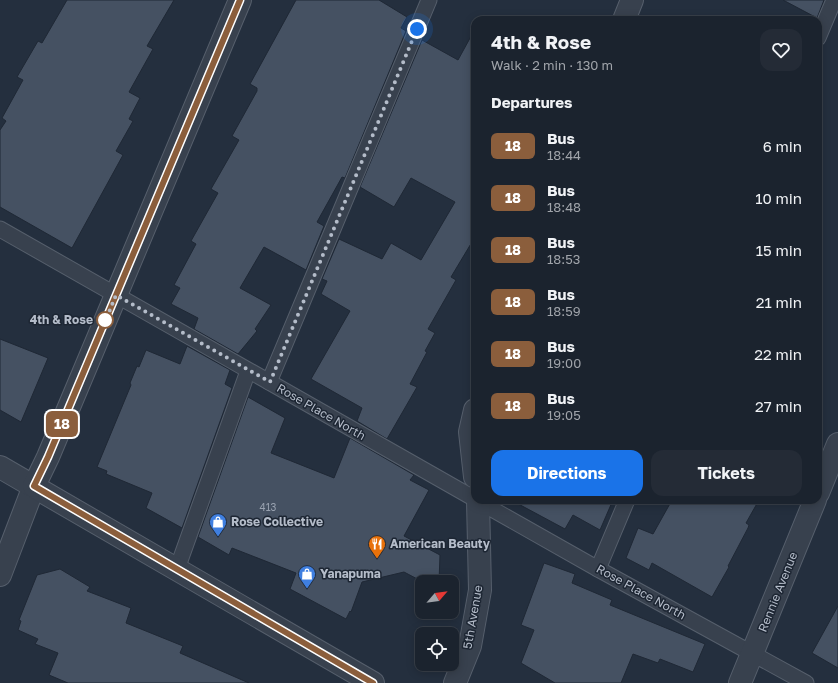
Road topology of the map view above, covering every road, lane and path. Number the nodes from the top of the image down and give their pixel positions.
1 (240, 0) edge
2 (429, 0) edge
3 (632, 0) edge
4 (834, 0) edge
5 (626, 16) edge
6 (822, 28) edge
7 (0, 229) edge
8 (116, 295) junction
9 (248, 371) junction
10 (270, 382) junction
11 (471, 428) edge
12 (471, 441) edge
13 (838, 444) edge
14 (0, 467) edge
15 (822, 483) edge
16 (34, 486) junction
17 (471, 497) edge
18 (477, 504) edge
19 (484, 504) edge
20 (625, 504) edge
21 (813, 504) edge
22 (177, 569) junction
23 (598, 569) junction
24 (0, 574) edge
25 (752, 654) junction
26 (373, 683) edge
27 (455, 683) edge
28 (740, 683) edge
29 (806, 683) edge

1 - 8 street
2 - 10 lane
3 - 5 street
4 - 6 lane
7 - 8 lane, Rose Place North
8 - 9 lane, Rose Place North
8 - 16 street
9 - 10 lane, Rose Place North
9 - 22 lane
10 - 17 lane, Rose Place North
11 - 12 street
13 - 15 street
14 - 16 street
16 - 22 street
16 - 24 street
18 - 27 street, 5th Avenue
19 - 23 lane, Rose Place North
20 - 23 lane
21 - 25 street, Rennie Avenue
22 - 26 street
23 - 25 lane, Rose Place North
25 - 28 street, Rennie Avenue
25 - 29 lane, Rose Place North

